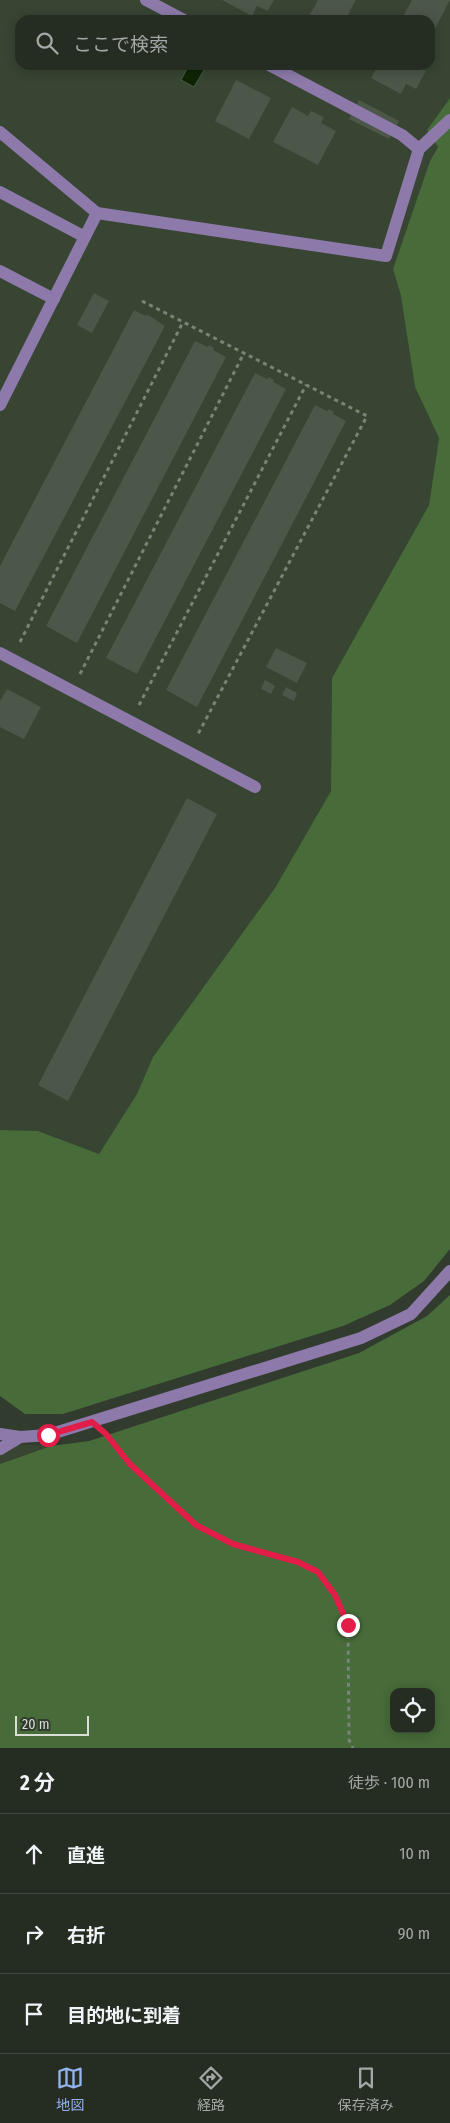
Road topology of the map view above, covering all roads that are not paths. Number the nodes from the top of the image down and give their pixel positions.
1 (146, 0) edge
2 (174, 15) edge
3 (278, 70) edge
4 (450, 120) edge
5 (0, 132) edge
6 (419, 149) junction
7 (0, 192) edge
8 (97, 213) junction
9 (85, 237) junction
10 (0, 272) edge
11 (54, 299) junction
12 (0, 405) edge
13 (5, 656) edge
14 (255, 787) dead end
15 (450, 1271) edge
16 (0, 1434) edge
17 (20, 1437) junction
18 (0, 1449) edge

1 - 2 street
3 - 6 street
4 - 6 street
5 - 8 street
6 - 8 street
7 - 9 street
8 - 9 street
9 - 11 street
10 - 11 street
11 - 12 street
13 - 14 street
15 - 17 street
16 - 17 street
17 - 18 street

